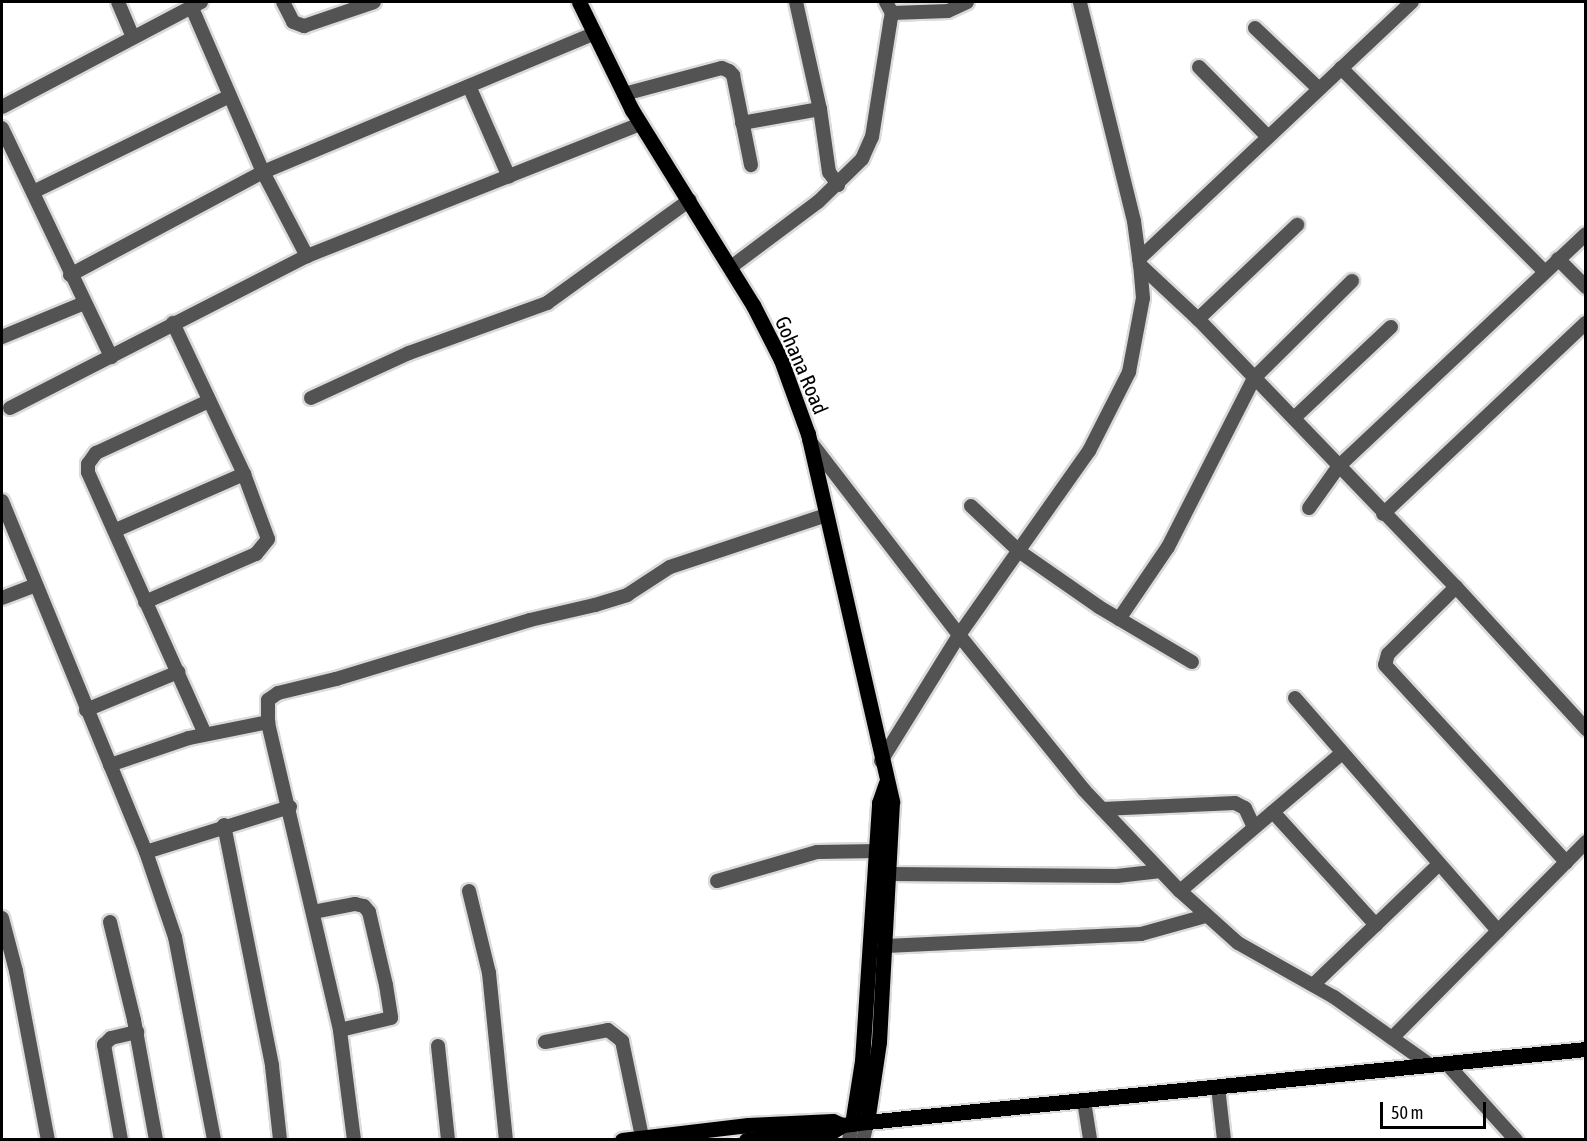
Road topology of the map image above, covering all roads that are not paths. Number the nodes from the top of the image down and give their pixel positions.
1 (118, 2) edge
2 (283, 2) edge
3 (374, 2) edge
4 (579, 2) edge
5 (796, 2) edge
6 (966, 2) edge
7 (1080, 2) edge
8 (1412, 2) edge
9 (196, 5) edge
10 (889, 7) edge
11 (1255, 28) dead end
12 (595, 33) junction
13 (132, 35) junction
14 (1199, 68) dead end
15 (1341, 68) junction
16 (469, 86) junction
17 (1319, 89) junction
18 (624, 94) junction
19 (230, 96) junction
20 (2, 107) edge
21 (820, 109) junction
22 (742, 123) junction
23 (641, 124) junction
24 (2, 128) edge
25 (1268, 137) junction
26 (752, 165) dead end
27 (263, 172) junction
28 (509, 177) junction
29 (838, 185) junction
30 (33, 192) junction
31 (690, 200) junction
32 (1297, 225) dead end
33 (1586, 234) edge
34 (307, 256) junction
35 (1558, 260) junction
36 (1139, 262) junction
37 (730, 267) junction
38 (1545, 272) junction
39 (70, 275) junction
40 (1352, 281) dead end
41 (1586, 287) edge
42 (84, 303) junction
43 (1198, 319) junction
44 (174, 323) junction
45 (1586, 323) edge
46 (1391, 327) dead end
47 (2, 337) edge
48 (111, 357) junction
49 (1254, 378) junction
50 (311, 398) dead end
51 (209, 401) junction
52 (10, 408) dead end
53 (1294, 418) junction
54 (809, 440) junction
55 (1339, 466) junction
56 (244, 474) junction
57 (2, 501) edge
58 (970, 506) dead end
59 (1309, 508) dead end
60 (1383, 514) junction
61 (826, 515) junction
62 (116, 530) junction
63 (1020, 552) junction
64 (36, 585) junction
65 (1456, 587) junction
66 (2, 598) edge
67 (145, 602) junction
68 (1119, 619) junction
69 (958, 635) junction
70 (1191, 662) dead end
71 (178, 672) junction
72 (1295, 698) dead end
73 (86, 710) junction
74 (268, 722) junction
75 (1586, 729) edge
76 (205, 734) junction
77 (1342, 753) junction
78 (880, 761) junction
79 (110, 765) junction
80 (886, 783) junction
81 (290, 807) junction
82 (1102, 809) junction
83 (1273, 812) junction
84 (224, 825) junction
85 (1254, 827) junction
86 (1586, 842) edge
87 (878, 851) junction
88 (146, 852) junction
89 (1566, 861) junction
90 (1438, 865) junction
91 (1161, 872) junction
92 (891, 874) junction
93 (717, 881) dead end
94 (469, 891) dead end
95 (1180, 891) junction
96 (314, 912) junction
97 (1206, 916) junction
98 (2, 918) edge
99 (110, 922) dead end
100 (1376, 925) junction
101 (1498, 931) junction
102 (885, 946) junction
103 (1313, 985) junction
104 (340, 1030) junction
105 (137, 1032) junction
106 (1392, 1038) junction
107 (545, 1042) dead end
108 (438, 1046) dead end
109 (1586, 1049) edge
110 (1447, 1064) junction
111 (1430, 1065) junction
112 (1218, 1087) junction
113 (1084, 1101) junction
114 (853, 1128) edge
115 (642, 1137) junction
116 (48, 1140) edge
117 (122, 1140) edge
118 (156, 1140) edge
119 (214, 1140) edge
120 (280, 1140) edge
121 (354, 1140) edge
122 (448, 1140) edge
123 (506, 1140) edge
124 (622, 1140) edge
125 (746, 1140) edge
126 (863, 1140) edge
127 (1090, 1140) edge
128 (1224, 1140) edge
129 (1516, 1140) edge

1 - 13 street
2 - 3 street
4 - 12 main road, Gohana Road
5 - 21 street
6 - 10 street
7 - 36 street
8 - 15 street
9 - 13 street
9 - 19 street
10 - 29 street
11 - 17 street
12 - 16 street
12 - 18 main road, Gohana Road
13 - 20 street
14 - 25 street
15 - 17 street
15 - 38 street
16 - 27 street
16 - 28 street
17 - 25 street
18 - 22 street
18 - 23 main road, Gohana Road
19 - 27 street
19 - 30 street
21 - 22 street
21 - 29 street
22 - 26 street
23 - 28 street
23 - 31 main road, Gohana Road
24 - 30 street
25 - 36 street
27 - 34 street
27 - 39 street
28 - 34 street
29 - 37 street
30 - 39 street
31 - 37 main road, Gohana Road
31 - 50 street
32 - 43 street
33 - 35 street
34 - 44 street
35 - 38 street
35 - 41 street
36 - 43 street
36 - 63 street
37 - 54 main road, Gohana Road
38 - 55 street
39 - 42 street
40 - 49 street
42 - 47 street
42 - 48 street
43 - 49 street
44 - 48 street
44 - 51 street
45 - 60 street
46 - 53 street
48 - 52 street
49 - 53 street
49 - 68 street
51 - 56 street
51 - 62 street
53 - 55 street
54 - 61 main road, Gohana Road
54 - 69 street
55 - 59 street
55 - 60 street
56 - 62 street
56 - 67 street
57 - 64 street
58 - 63 street
60 - 65 street
61 - 74 street
61 - 78 main road, Gohana Road
62 - 67 street
63 - 68 street
63 - 69 street
64 - 66 street
64 - 73 street
65 - 75 street
65 - 89 street
67 - 71 street
68 - 70 street
69 - 78 street
69 - 82 street
71 - 73 street
71 - 76 street
72 - 77 street
73 - 79 street
74 - 76 street
74 - 81 street
76 - 79 street
77 - 83 street
77 - 90 street
78 - 80 main road, Gohana Road
79 - 88 street
80 - 87 main road
80 - 92 main road, Gohana Road
81 - 84 street
81 - 96 street
82 - 85 street
82 - 91 street
83 - 85 street
83 - 100 street
84 - 88 street
84 - 120 street
85 - 95 street
86 - 89 street
87 - 93 street
87 - 114 main road
88 - 119 street
89 - 101 street
90 - 100 street
90 - 101 street
91 - 92 street
91 - 95 street
92 - 102 main road, Gohana Road
94 - 123 street
95 - 97 street
96 - 104 street
96 - 104 street
97 - 102 street
97 - 103 street
98 - 116 street
99 - 105 street
100 - 103 street
101 - 106 street
102 - 114 main road, Gohana Road
103 - 106 street
104 - 121 street
105 - 117 street
105 - 118 street
106 - 111 street
107 - 115 street
108 - 122 street
109 - 110 main road
110 - 111 main road
110 - 129 street
111 - 112 main road
112 - 113 main road
112 - 128 street
113 - 114 main road
113 - 127 street
114 - 115 main road
114 - 125 main road
114 - 126 street
115 - 124 main road

